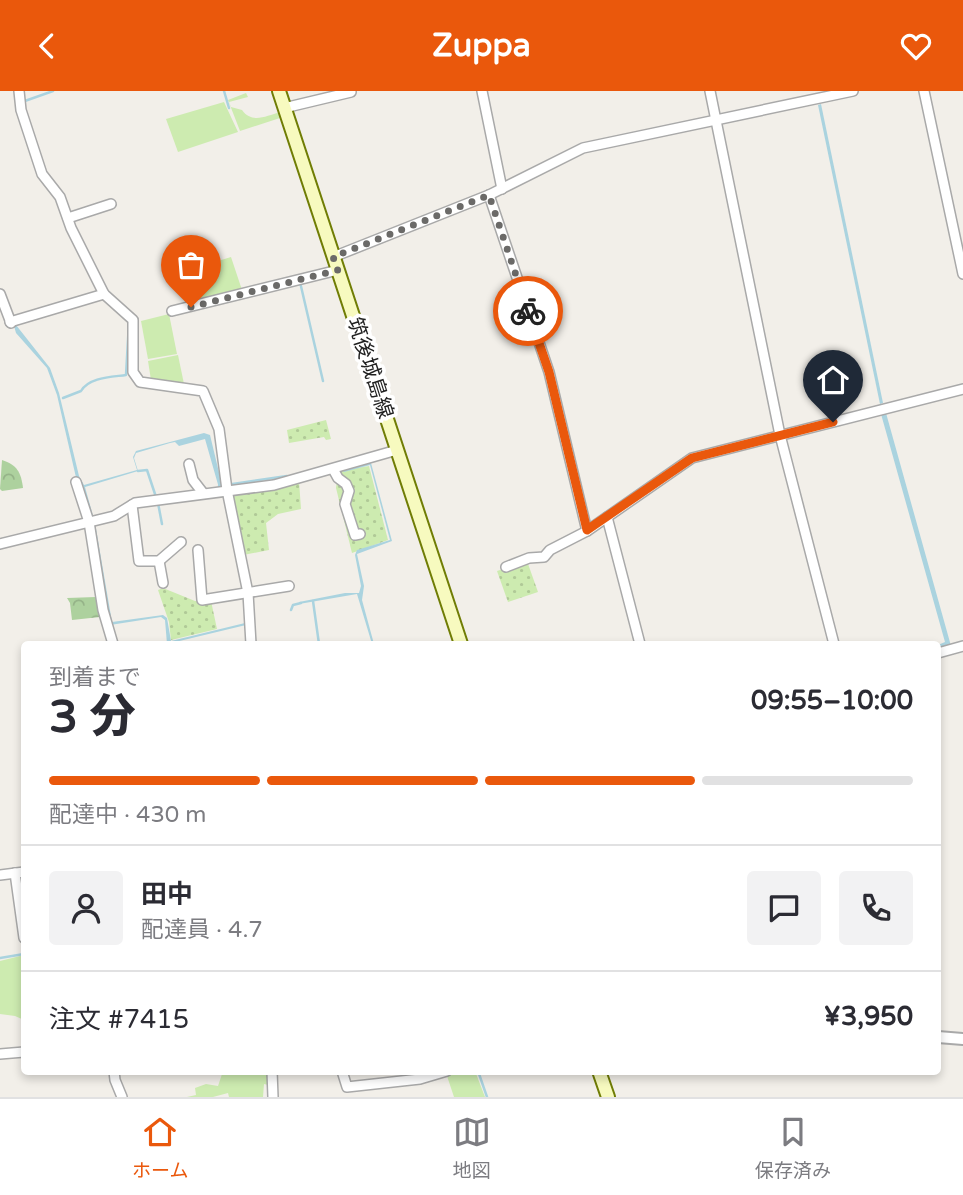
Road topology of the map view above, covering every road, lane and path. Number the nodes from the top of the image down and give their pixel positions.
1 (19, 91) edge
2 (279, 91) edge
3 (482, 91) edge
4 (710, 91) edge
5 (853, 91) edge
6 (924, 91) edge
7 (351, 92) edge
8 (335, 93) edge
9 (284, 108) junction
10 (716, 120) junction
11 (502, 189) junction
12 (489, 195) junction
13 (111, 204) dead end
14 (68, 219) junction
15 (333, 257) junction
16 (338, 270) junction
17 (963, 274) edge
18 (0, 293) edge
19 (104, 294) junction
20 (172, 311) dead end
21 (963, 389) edge
22 (780, 435) junction
23 (397, 450) junction
24 (189, 464) dead end
25 (333, 469) junction
26 (76, 482) dead end
27 (227, 490) junction
28 (204, 493) junction
29 (132, 505) junction
30 (607, 517) junction
31 (89, 522) junction
32 (587, 530) junction
33 (360, 534) dead end
34 (181, 543) dead end
35 (0, 544) edge
36 (198, 550) dead end
37 (159, 561) junction
38 (506, 567) dead end
39 (163, 583) dead end
40 (289, 586) dead end
41 (248, 593) junction
42 (112, 641) edge
43 (251, 641) edge
44 (460, 641) edge
45 (639, 641) edge
46 (833, 641) edge
47 (963, 646) edge
48 (941, 652) edge
49 (20, 873) edge
50 (0, 875) edge
51 (941, 1037) edge
52 (963, 1039) edge
53 (21, 1052) edge
54 (0, 1054) edge
55 (114, 1075) edge
56 (272, 1075) edge
57 (343, 1075) edge
58 (433, 1075) edge
59 (600, 1075) edge
60 (122, 1097) edge
61 (273, 1097) edge
62 (608, 1097) edge

1 - 14 street
2 - 9 main road, 筑後城島線
3 - 11 street
4 - 10 street
5 - 10 street
6 - 17 street
7 - 8 street
8 - 9 street
9 - 15 main road, 筑後城島線
10 - 11 street
10 - 22 street
11 - 12 street
12 - 15 street
12 - 32 street
13 - 14 street
14 - 19 street
15 - 16 main road, 筑後城島線
16 - 20 street
16 - 23 main road, 筑後城島線
18 - 19 street
19 - 27 street
21 - 22 street
22 - 30 street
22 - 46 street
23 - 25 street
23 - 44 main road, 筑後城島線
24 - 28 street
25 - 27 street
25 - 33 street
26 - 31 street
27 - 28 street
27 - 41 street
28 - 29 street
29 - 31 street
29 - 37 street
30 - 32 street
30 - 45 street
31 - 35 street
31 - 42 street
32 - 38 street
34 - 37 street
36 - 41 street
37 - 39 street
40 - 41 street
41 - 43 street
47 - 48 street
49 - 50 street
51 - 52 street
53 - 54 street
55 - 60 street
56 - 61 street
57 - 58 street
59 - 62 main road

